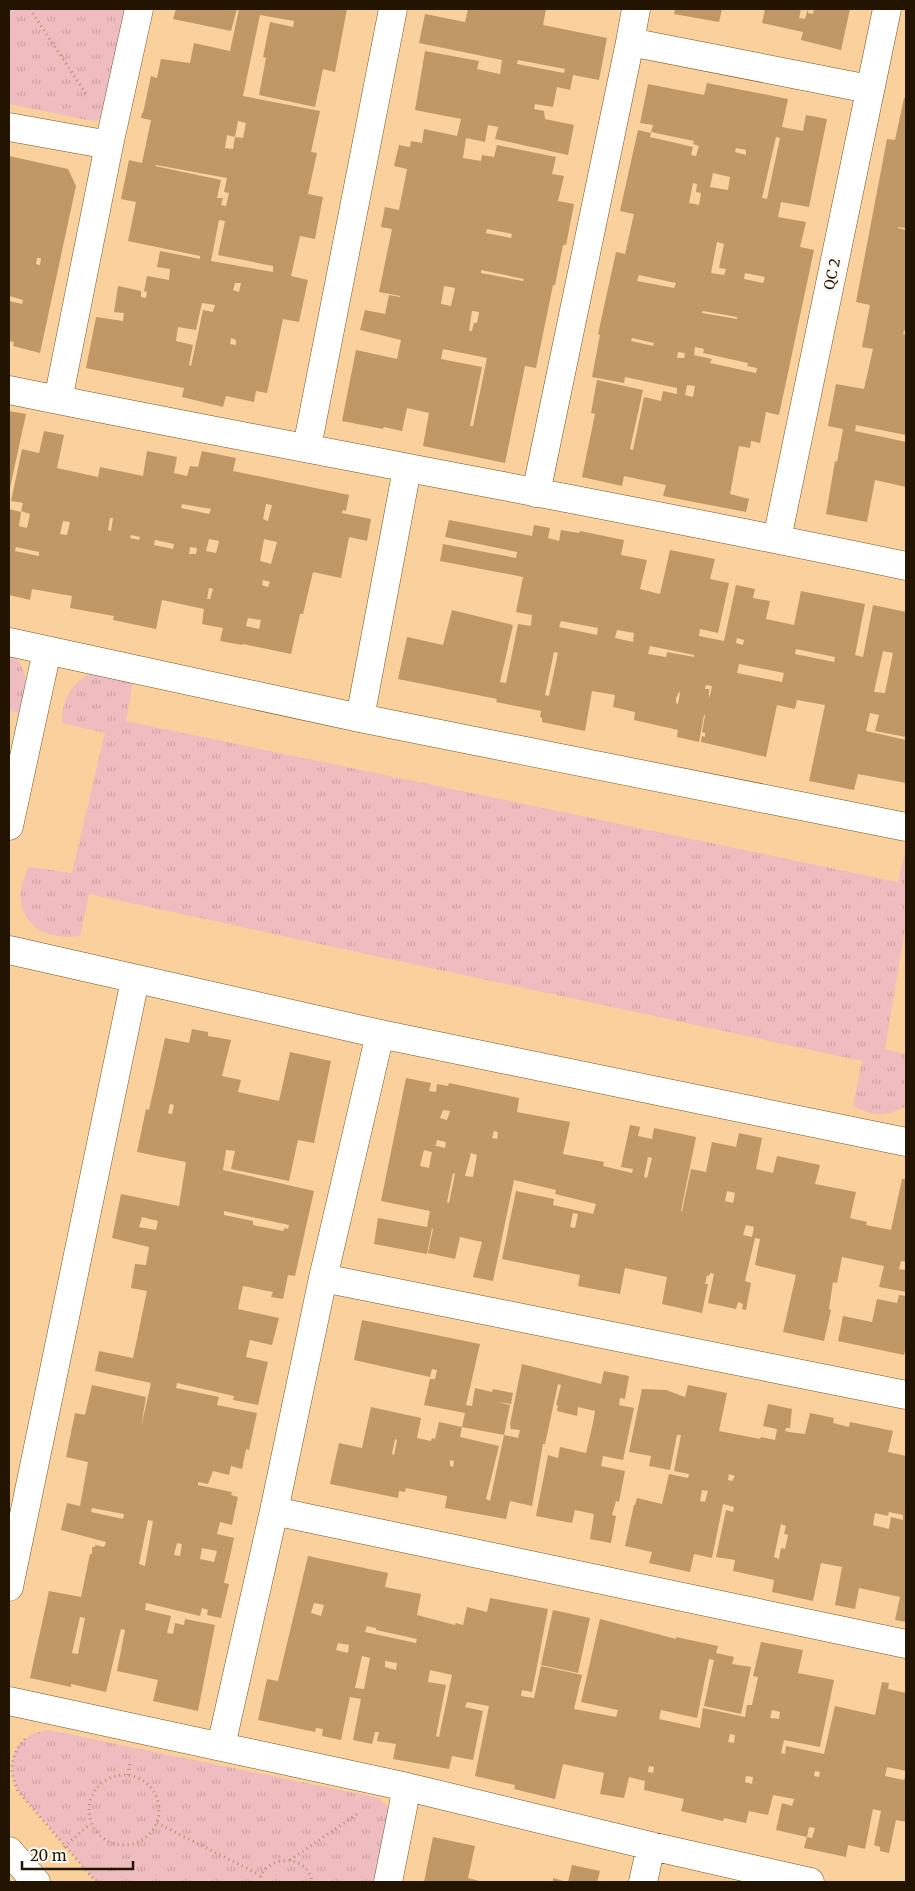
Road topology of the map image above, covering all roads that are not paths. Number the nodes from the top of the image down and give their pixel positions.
1 (139, 9) edge
2 (393, 9) edge
3 (636, 9) edge
4 (887, 9) edge
5 (630, 42) junction
6 (869, 89) junction
7 (9, 128) edge
8 (109, 145) junction
9 (9, 390) edge
10 (58, 400) junction
11 (307, 447) junction
12 (406, 469) junction
13 (536, 493) junction
14 (777, 539) junction
15 (906, 566) edge
16 (9, 642) edge
17 (47, 651) junction
18 (360, 718) junction
19 (9, 826) edge
20 (906, 827) edge
21 (9, 950) edge
22 (135, 980) junction
23 (380, 1034) junction
24 (906, 1142) edge
25 (323, 1278) junction
26 (906, 1395) edge
27 (274, 1511) junction
28 (9, 1587) edge
29 (906, 1644) edge
30 (9, 1701) edge
31 (221, 1746) junction
32 (407, 1786) junction
33 (651, 1846) junction
34 (9, 1851) edge
35 (36, 1882) edge
36 (388, 1882) edge
37 (643, 1882) edge
38 (810, 1882) edge

1 - 8 street
2 - 11 street
3 - 5 street
4 - 6 street, QC 2
5 - 6 street
5 - 13 street
6 - 14 street, QC 2
7 - 8 street
8 - 10 street
9 - 10 street
10 - 11 street
11 - 12 street
12 - 13 street
12 - 18 street
13 - 14 street
14 - 15 street
16 - 17 street
17 - 18 street
17 - 19 street
18 - 20 street
21 - 22 street
22 - 23 street
22 - 28 street
23 - 24 street
23 - 25 street
25 - 26 street
25 - 27 street
27 - 29 street
27 - 31 street
30 - 31 street
31 - 32 street
32 - 33 street
32 - 36 street
33 - 37 street
33 - 38 street
34 - 35 street

